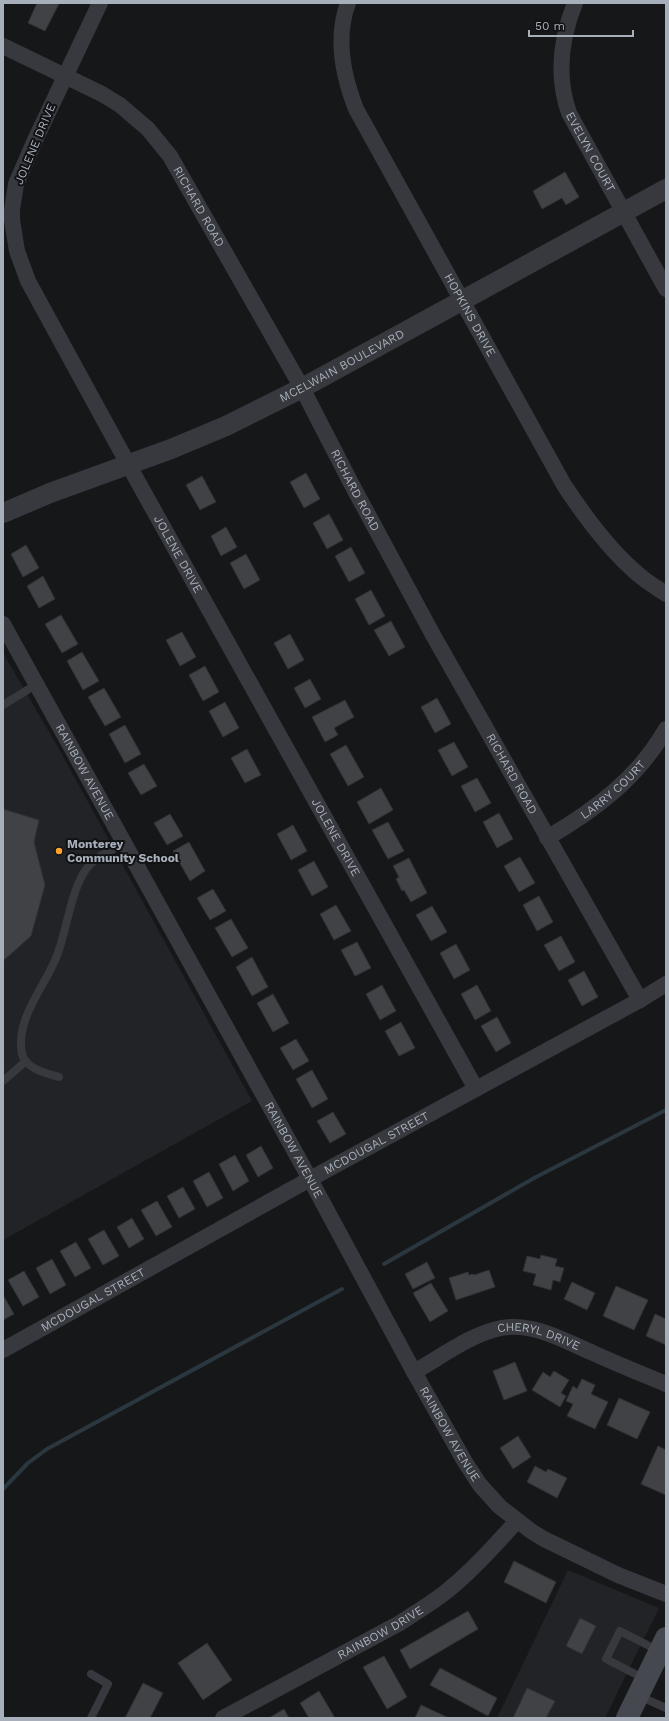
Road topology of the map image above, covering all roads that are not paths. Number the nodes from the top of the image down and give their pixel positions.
1 (100, 3) edge
2 (348, 3) edge
3 (575, 3) edge
4 (3, 46) edge
5 (65, 76) junction
6 (666, 189) edge
7 (623, 213) junction
8 (666, 290) edge
9 (462, 300) junction
10 (302, 388) junction
11 (128, 464) junction
12 (3, 513) edge
13 (666, 594) edge
14 (3, 624) edge
15 (36, 684) junction
16 (3, 705) edge
17 (666, 728) edge
18 (547, 838) junction
19 (124, 844) junction
20 (666, 984) edge
21 (640, 1000) junction
22 (26, 1061) junction
23 (59, 1077) dead end
24 (3, 1081) edge
25 (476, 1088) junction
26 (310, 1179) junction
27 (3, 1350) edge
28 (414, 1372) junction
29 (666, 1384) edge
30 (517, 1521) junction
31 (666, 1594) edge
32 (663, 1645) edge
33 (91, 1674) dead end
34 (642, 1687) junction
35 (666, 1708) edge
36 (91, 1718) edge
37 (223, 1718) edge
38 (627, 1718) edge

1 - 5 street, JOLENE DRIVE
2 - 9 street, HOPKINS DRIVE
3 - 7 street, EVELYN COURT
4 - 5 street, RICHARD ROAD
5 - 10 street, RICHARD ROAD
5 - 11 street, JOLENE DRIVE
6 - 7 street, MCELWAIN BOULEVARD
7 - 8 street, EVELYN COURT
7 - 9 street, MCELWAIN BOULEVARD
9 - 10 street, MCELWAIN BOULEVARD
9 - 13 street, HOPKINS DRIVE
10 - 11 street, MCELWAIN BOULEVARD
10 - 18 street, RICHARD ROAD
11 - 12 street, MCELWAIN BOULEVARD
11 - 25 street, JOLENE DRIVE
14 - 15 street, RAINBOW AVENUE
15 - 16 lane
15 - 19 street, RAINBOW AVENUE
17 - 18 street, LARRY COURT
18 - 21 street, RICHARD ROAD
19 - 22 lane
19 - 26 street, RAINBOW AVENUE
20 - 21 street, MCDOUGAL STREET
21 - 25 street, MCDOUGAL STREET
22 - 23 lane
22 - 24 lane
25 - 26 street, MCDOUGAL STREET
26 - 27 street, MCDOUGAL STREET
26 - 28 street, RAINBOW AVENUE
28 - 29 street, CHERYL DRIVE
28 - 30 street, RAINBOW AVENUE
30 - 31 street, RAINBOW AVENUE
30 - 37 street, RAINBOW DRIVE
32 - 34 main road
32 - 34 lane
33 - 36 lane
34 - 35 lane
34 - 38 main road

